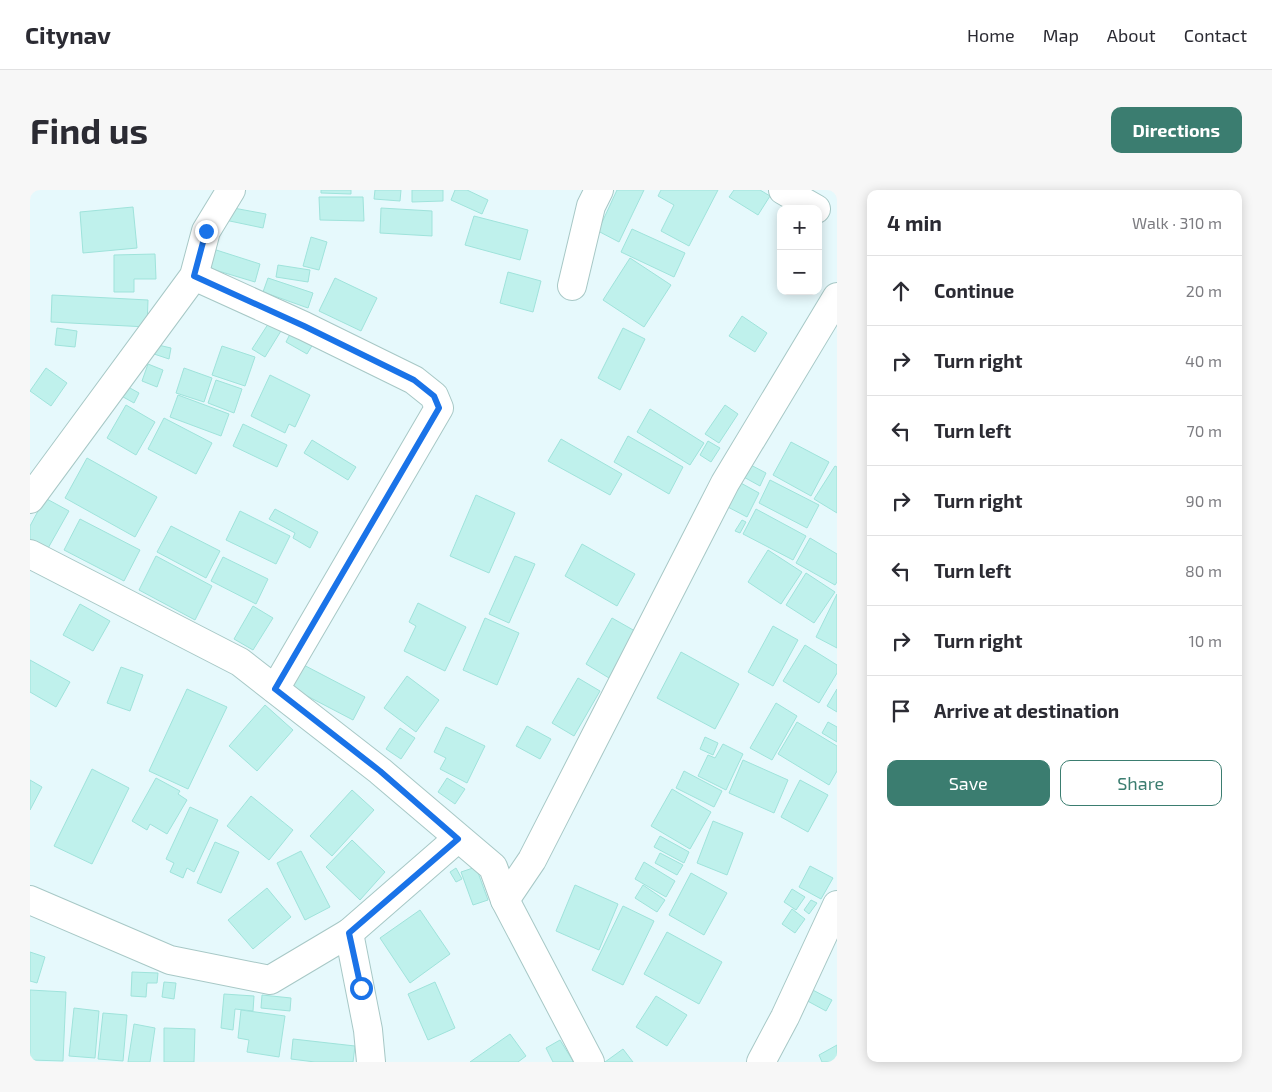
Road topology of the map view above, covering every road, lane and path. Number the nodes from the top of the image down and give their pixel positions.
1 (231, 190) edge
2 (599, 190) edge
3 (783, 190) edge
4 (810, 205) edge
5 (822, 212) edge
6 (837, 220) edge
7 (194, 276) junction
8 (572, 286) dead end
9 (837, 296) edge
10 (30, 499) edge
11 (30, 554) edge
12 (275, 689) junction
13 (458, 839) junction
14 (30, 900) edge
15 (505, 900) junction
16 (837, 905) edge
17 (349, 933) junction
18 (371, 1062) edge
19 (590, 1062) edge
20 (761, 1062) edge

1 - 7 street
2 - 8 street
3 - 4 street
5 - 6 street
7 - 10 street
7 - 12 street
9 - 15 street
11 - 12 street
12 - 13 street
13 - 15 street
13 - 17 street
14 - 17 street
15 - 19 street
16 - 20 street
17 - 18 street

